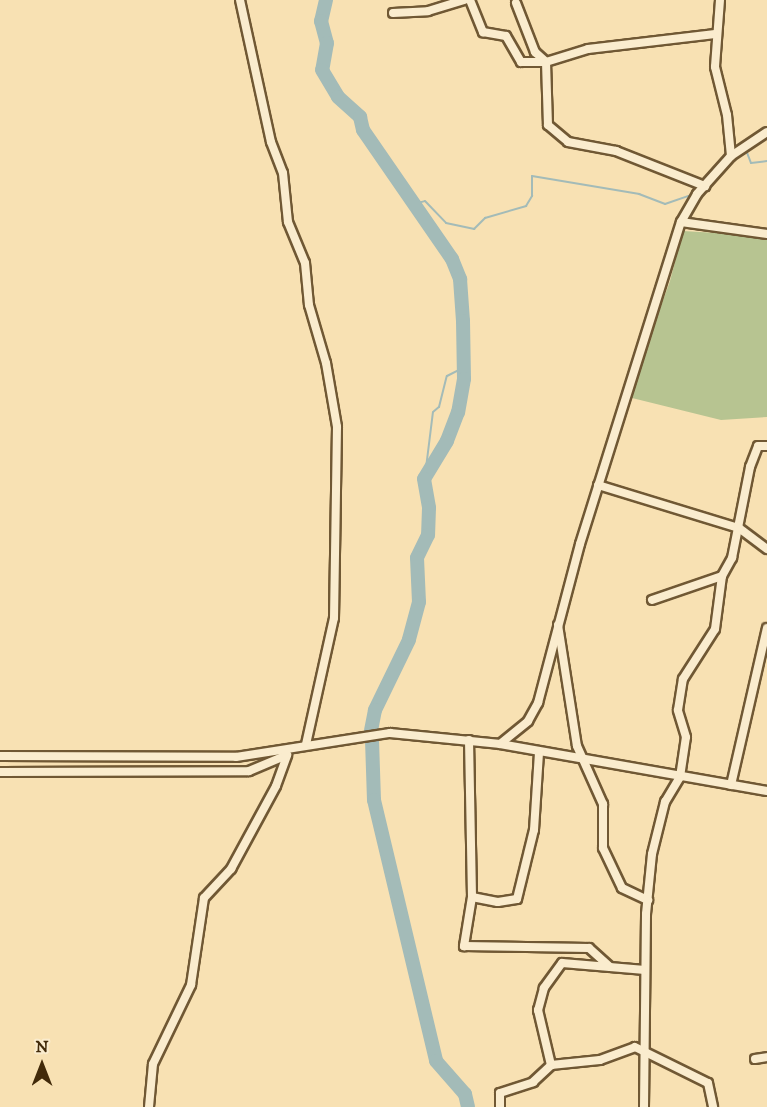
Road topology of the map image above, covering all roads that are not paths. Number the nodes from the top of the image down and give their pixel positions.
1 (240, 0) edge
2 (720, 0) edge
3 (470, 1) edge
4 (516, 3) dead end
5 (393, 14) dead end
6 (715, 34) junction
7 (546, 62) junction
8 (767, 132) edge
9 (731, 156) junction
10 (705, 186) junction
11 (681, 222) junction
12 (767, 234) edge
13 (767, 446) edge
14 (598, 485) junction
15 (739, 528) junction
16 (767, 549) edge
17 (722, 576) junction
18 (652, 600) dead end
19 (557, 623) junction
20 (767, 628) edge
21 (469, 740) junction
22 (500, 744) junction
23 (302, 745) junction
24 (539, 752) junction
25 (287, 755) junction
26 (0, 756) edge
27 (584, 762) junction
28 (0, 772) edge
29 (680, 777) junction
30 (731, 785) junction
31 (767, 791) edge
32 (472, 897) junction
33 (648, 900) junction
34 (610, 967) junction
35 (645, 970) junction
36 (644, 1050) junction
37 (767, 1057) edge
38 (755, 1059) dead end
39 (551, 1065) junction
40 (149, 1107) edge
41 (500, 1107) edge
42 (644, 1107) edge
43 (713, 1107) edge

1 - 23 street
2 - 6 street
3 - 5 street
3 - 7 street
4 - 7 street
6 - 7 street
6 - 9 street
7 - 10 street
8 - 9 street
9 - 10 street
10 - 11 street
11 - 12 street
11 - 14 street
13 - 15 street
14 - 15 street
14 - 19 street
15 - 16 street
15 - 17 street
17 - 18 street
17 - 29 street
19 - 22 street
19 - 27 street
20 - 30 street
21 - 22 street
21 - 23 street
21 - 32 street
22 - 24 street
23 - 25 street
23 - 26 street
24 - 27 street
24 - 32 street
25 - 28 street
25 - 40 street
27 - 29 street
27 - 33 street
29 - 30 street
29 - 33 street
30 - 31 street
32 - 34 street
33 - 35 street
34 - 35 street
34 - 39 street
35 - 36 street
36 - 39 street
36 - 42 street
36 - 43 street
37 - 38 street
39 - 41 street

